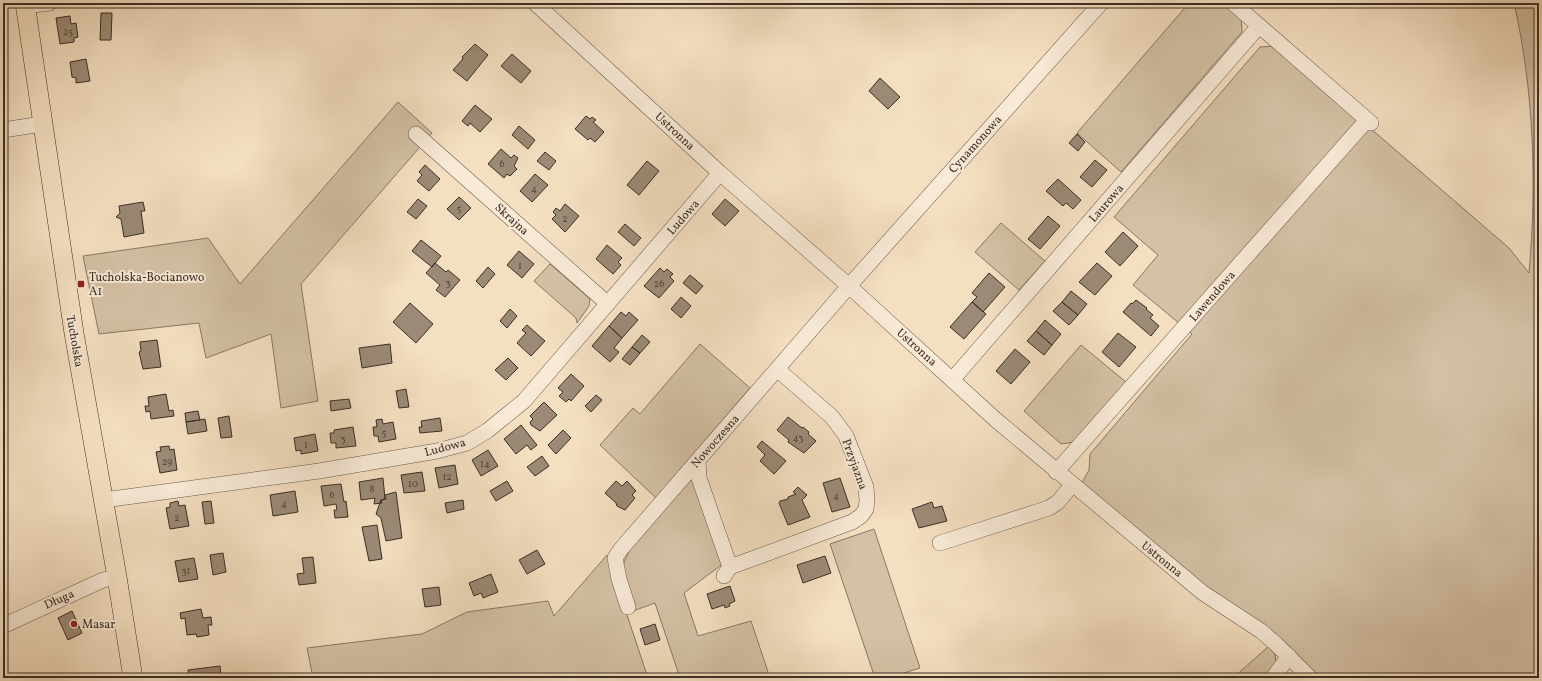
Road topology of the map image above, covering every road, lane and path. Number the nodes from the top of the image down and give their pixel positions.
1 (50, 3) edge
2 (535, 3) edge
3 (1101, 3) edge
4 (1233, 3) edge
5 (25, 5) edge
6 (1259, 26) junction
7 (42, 124) junction
8 (3, 130) edge
9 (416, 134) dead end
10 (720, 173) junction
11 (849, 286) junction
12 (608, 304) junction
13 (777, 370) junction
14 (952, 380) junction
15 (698, 460) junction
16 (1056, 472) junction
17 (1072, 485) junction
18 (104, 500) junction
19 (940, 543) dead end
20 (117, 577) junction
21 (628, 607) dead end
22 (3, 626) edge
23 (1289, 656) junction
24 (133, 678) edge
25 (1273, 678) edge
26 (1310, 678) edge

1 - 5 street
2 - 10 street, Ustronna
3 - 11 street, Cynamonowa
4 - 6 street
5 - 7 main road, Tucholska
6 - 14 street, Laurowa
6 - 16 street, Lawendowa
7 - 8 street
7 - 18 main road, Tucholska
9 - 12 street, Skrajna
10 - 11 street, Ustronna
10 - 12 street, Ludowa
11 - 13 street, Nowoczesna
11 - 14 street, Ustronna
12 - 18 street, Ludowa
13 - 15 street, Nowoczesna
13 - 15 street, Przyjazna
14 - 16 street, Ustronna
15 - 21 street, Nowoczesna
16 - 17 street, Ustronna
17 - 19 street
17 - 23 street, Ustronna
18 - 20 main road, Tucholska
20 - 22 street, Długa
20 - 24 main road, Tucholska
23 - 25 street
23 - 26 street, Ustronna

